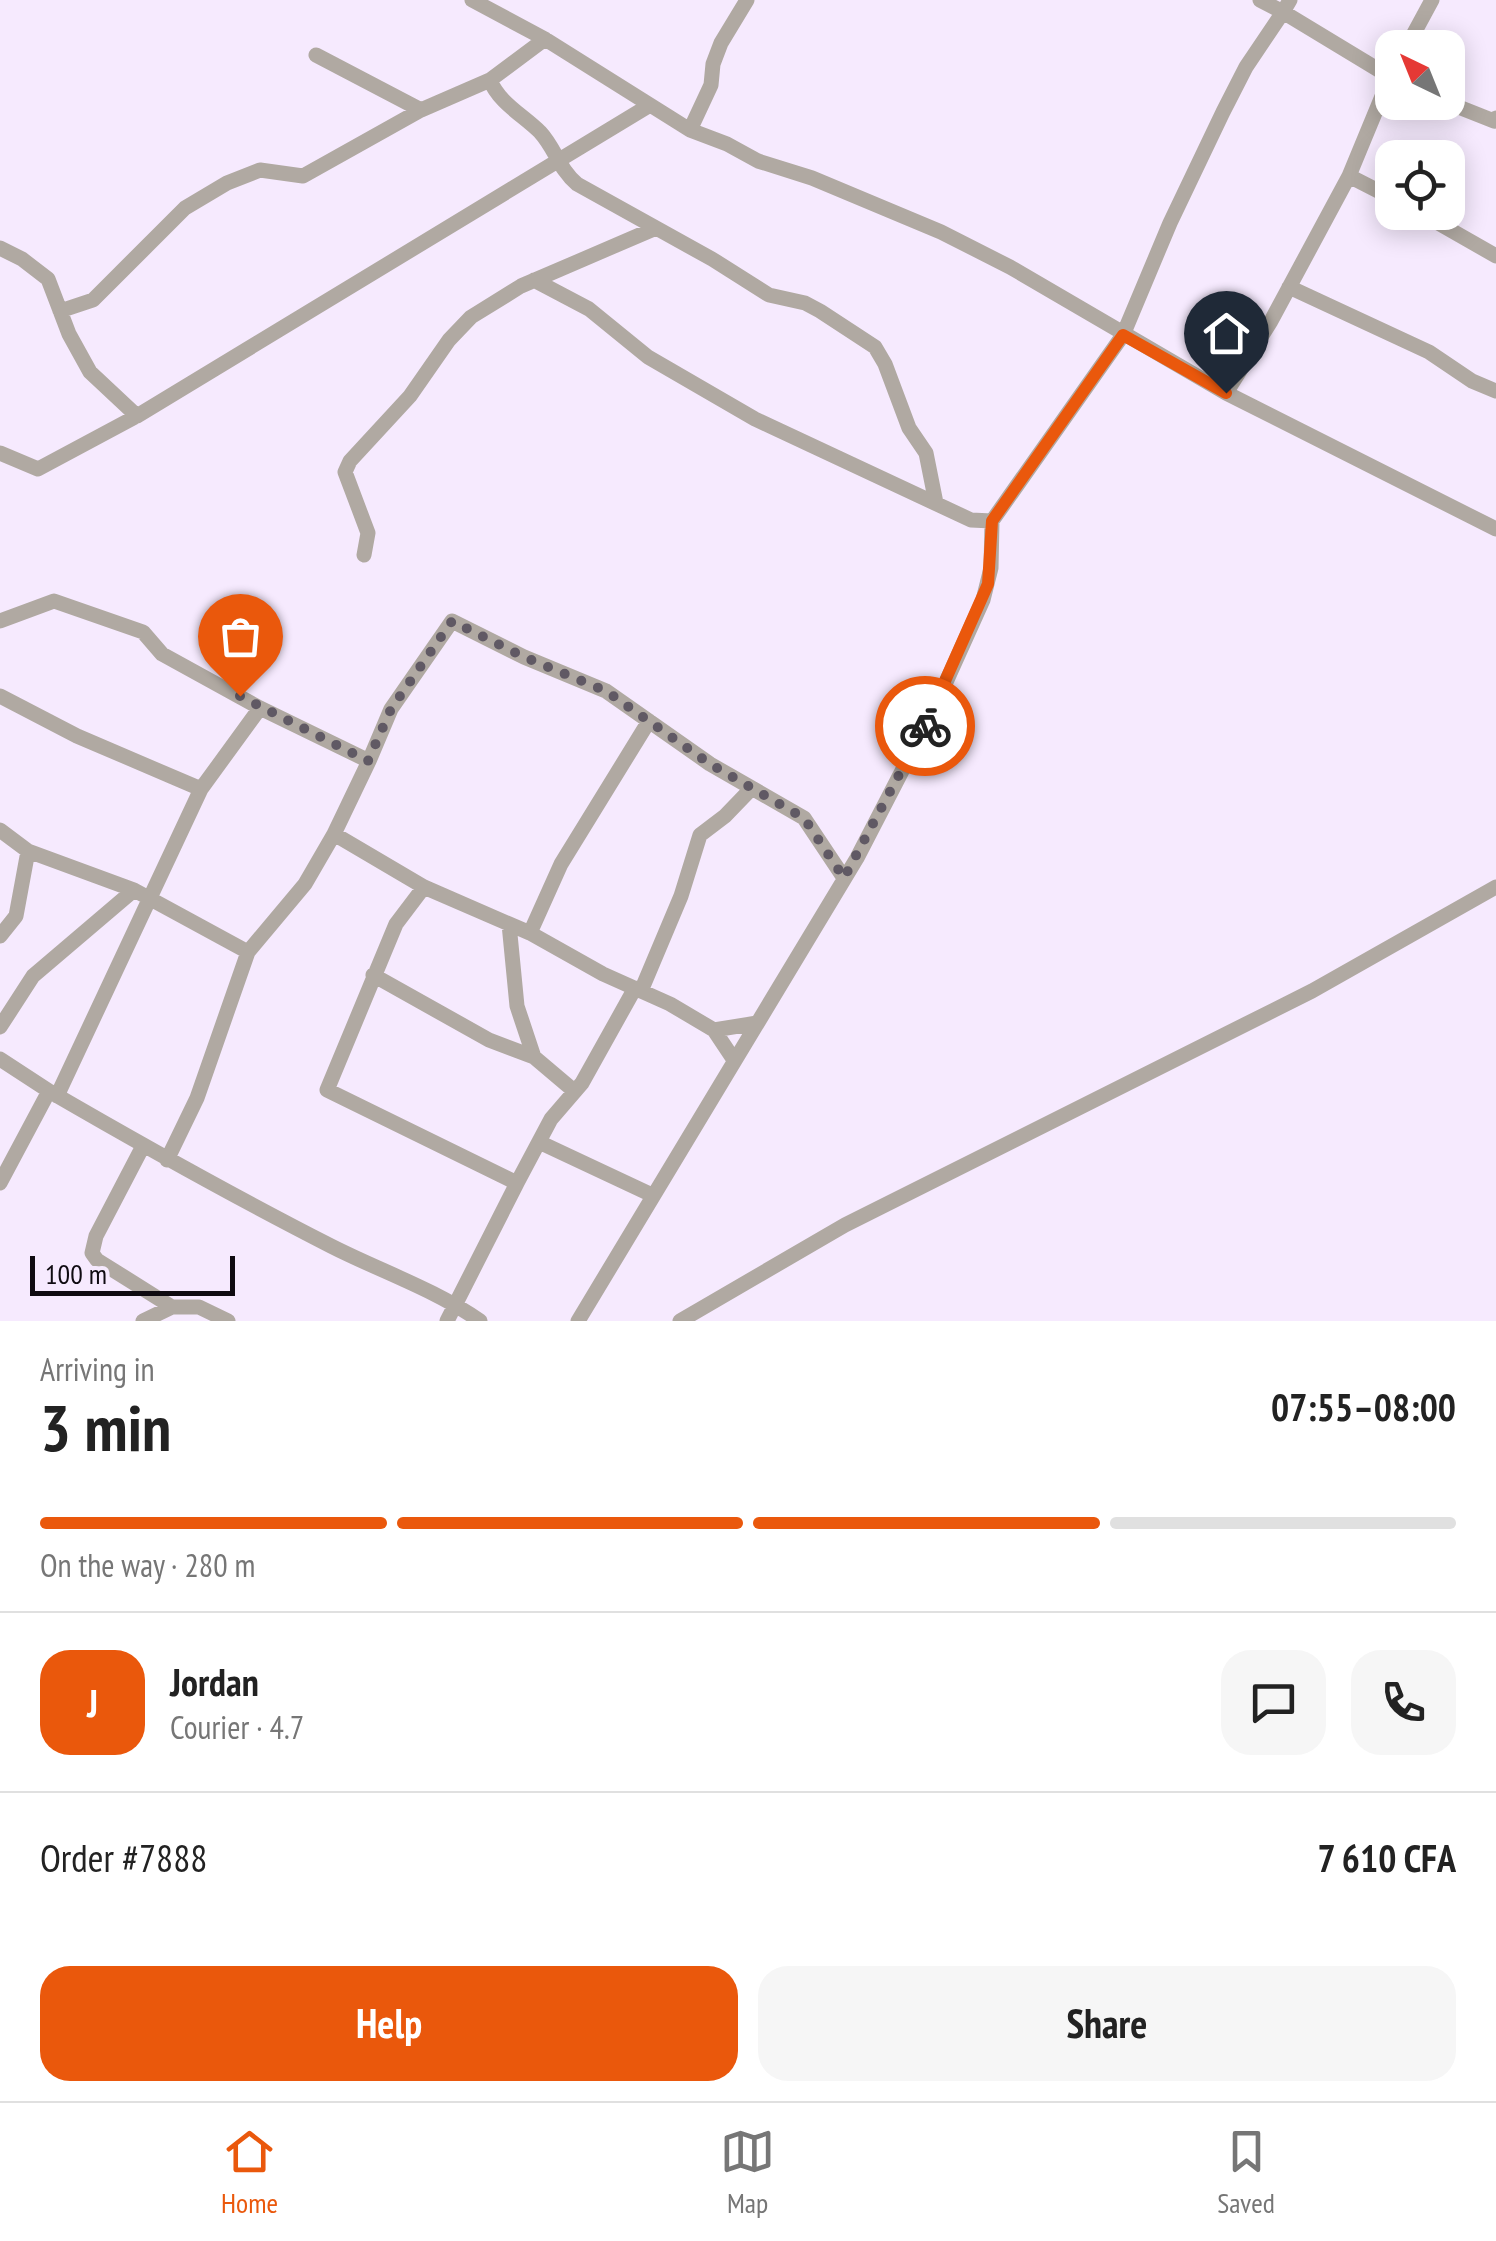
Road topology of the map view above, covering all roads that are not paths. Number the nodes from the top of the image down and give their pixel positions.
1 (472, 0) edge
2 (747, 0) edge
3 (1260, 0) edge
4 (1432, 0) edge
5 (1286, 6) edge
6 (1416, 30) edge
7 (545, 40) junction
8 (316, 55) dead end
9 (1375, 65) edge
10 (490, 80) junction
11 (650, 105) junction
12 (1465, 109) edge
13 (421, 110) junction
14 (1375, 116) edge
15 (1495, 121) edge
16 (690, 130) junction
17 (557, 162) junction
18 (1349, 176) junction
19 (1375, 189) edge
20 (656, 228) junction
21 (1451, 230) edge
22 (0, 248) edge
23 (1496, 256) edge
24 (534, 280) junction
25 (1289, 287) junction
26 (60, 311) junction
27 (1123, 335) junction
28 (1496, 391) edge
29 (1226, 393) junction
30 (137, 416) junction
31 (0, 453) edge
32 (936, 503) junction
33 (1496, 510) edge
34 (992, 521) junction
35 (1494, 528) edge
36 (364, 556) dead end
37 (0, 621) edge
38 (0, 696) edge
39 (260, 708) junction
40 (649, 721) junction
41 (368, 761) junction
42 (752, 788) junction
43 (201, 789) junction
44 (0, 830) edge
45 (334, 834) junction
46 (28, 851) junction
47 (844, 878) junction
48 (424, 886) junction
49 (1496, 888) edge
50 (141, 894) junction
51 (509, 924) junction
52 (530, 933) junction
53 (0, 936) edge
54 (248, 952) junction
55 (373, 975) junction
56 (638, 989) junction
57 (757, 1023) junction
58 (0, 1027) edge
59 (714, 1030) junction
60 (534, 1057) junction
61 (0, 1059) edge
62 (734, 1060) junction
63 (573, 1090) junction
64 (53, 1094) junction
65 (539, 1142) junction
66 (143, 1146) junction
67 (167, 1160) junction
68 (517, 1183) junction
69 (0, 1184) edge
70 (652, 1195) junction
71 (456, 1304) junction
72 (172, 1306) junction
73 (197, 1314) edge
74 (143, 1321) edge
75 (228, 1321) edge
76 (448, 1321) edge
77 (480, 1321) edge
78 (578, 1321) edge
79 (680, 1321) edge

1 - 7 street
2 - 16 street
3 - 5 street
4 - 6 street
5 - 9 street
5 - 27 street
7 - 10 street
7 - 11 street
8 - 13 street
10 - 13 street
10 - 17 street
11 - 16 street
11 - 17 street
12 - 15 street
13 - 26 street
14 - 18 street
16 - 27 street
17 - 20 street
17 - 30 street
18 - 19 street
18 - 25 street
20 - 24 street
20 - 32 street
21 - 23 street
22 - 26 street
24 - 32 street
24 - 36 street
25 - 28 street
25 - 29 street
26 - 30 street
27 - 29 street
27 - 34 street
29 - 35 street
30 - 31 street
32 - 34 street
33 - 35 street
34 - 47 street
37 - 39 street
38 - 43 street
39 - 41 street
39 - 43 street
40 - 41 street
40 - 42 street
40 - 52 street
41 - 45 street
42 - 47 street
42 - 56 street
43 - 50 street
44 - 46 street
45 - 48 street
45 - 54 street
46 - 50 street
46 - 53 street
47 - 57 street
48 - 51 street
48 - 55 street
49 - 79 street
50 - 54 street
50 - 58 street
50 - 64 street
51 - 52 street
51 - 60 street
52 - 56 street
54 - 67 street
55 - 60 street
55 - 68 street
56 - 59 street
56 - 63 street
57 - 59 street
57 - 62 street
59 - 62 street
60 - 63 street
61 - 64 street
62 - 70 street
63 - 65 street
64 - 66 street
64 - 69 street
65 - 68 street
65 - 70 street
66 - 67 street
66 - 72 street
67 - 71 street
68 - 71 street
70 - 78 street
71 - 76 street
71 - 77 street
72 - 73 street
72 - 74 street
73 - 75 street

